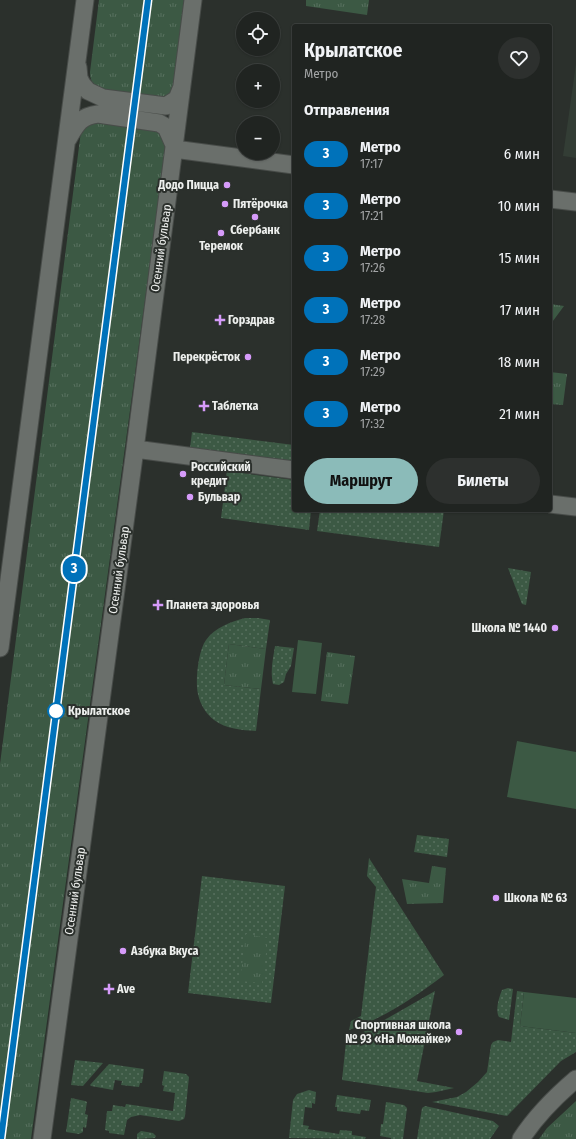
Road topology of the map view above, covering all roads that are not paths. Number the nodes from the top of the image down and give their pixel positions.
1 (85, 0) edge
2 (193, 0) edge
3 (77, 58) junction
4 (182, 86) junction
5 (66, 144) junction
6 (174, 147) junction
7 (292, 165) edge
8 (552, 199) edge
9 (576, 202) edge
10 (135, 449) junction
11 (292, 470) edge
12 (552, 504) edge
13 (576, 507) edge
14 (0, 648) edge
15 (576, 1079) edge
16 (42, 1139) edge
17 (521, 1139) edge

1 - 3 street
2 - 4 street, Осенний бульвар
3 - 4 street
3 - 5 street
4 - 6 street, Осенний бульвар
5 - 6 street
5 - 14 street
6 - 7 street
6 - 10 street, Осенний бульвар
8 - 9 street
10 - 11 street
10 - 16 street, Осенний бульвар
12 - 13 street
15 - 17 street

